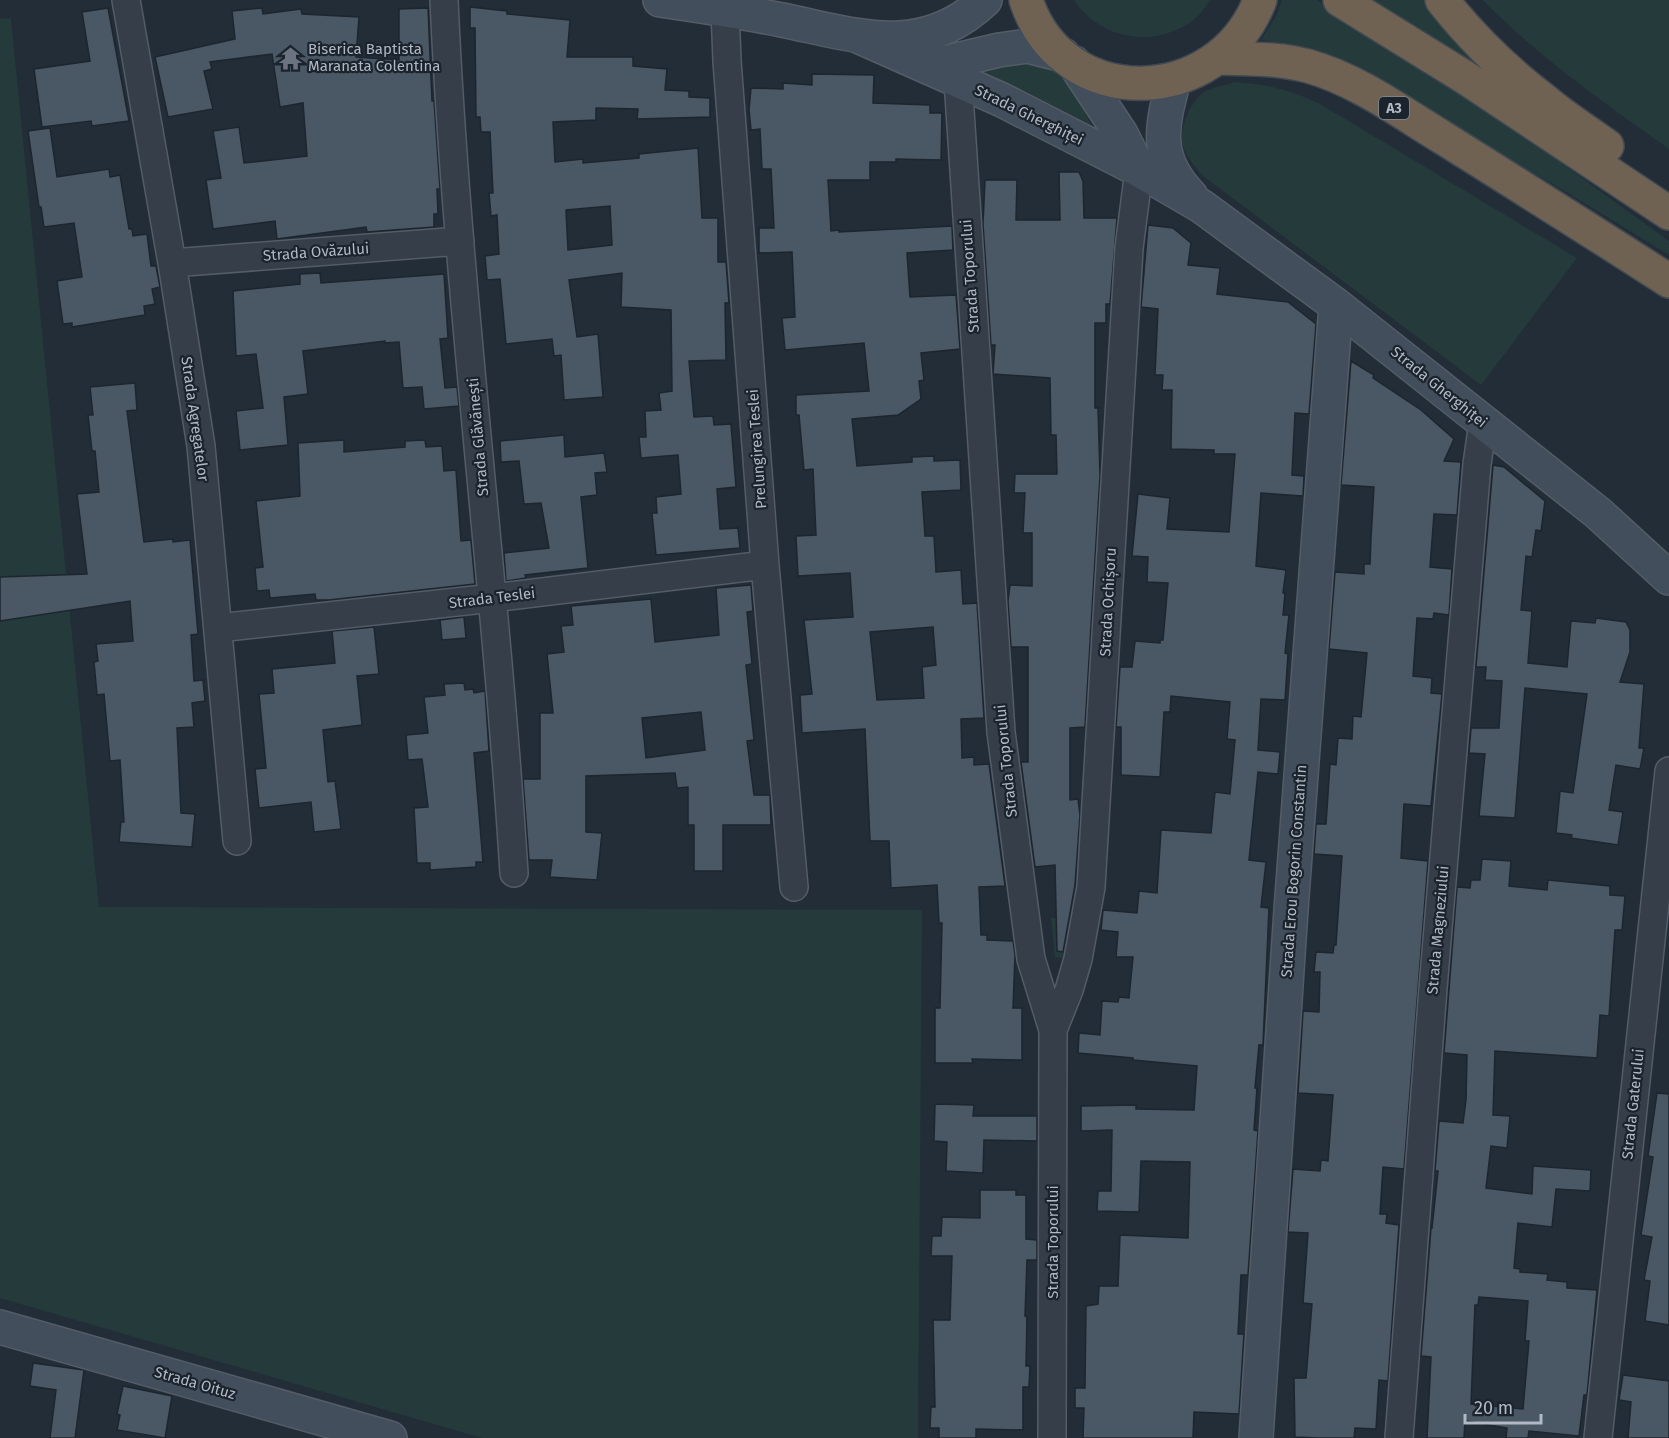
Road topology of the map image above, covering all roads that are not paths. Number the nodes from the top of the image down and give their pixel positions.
1 (126, 0) edge
2 (444, 0) edge
3 (660, 0) edge
4 (985, 0) edge
5 (1026, 0) edge
6 (1260, 0) edge
7 (1340, 0) edge
8 (1442, 0) edge
9 (725, 10) junction
10 (860, 37) junction
11 (1218, 58) junction
12 (1069, 59) junction
13 (918, 62) junction
14 (958, 80) junction
15 (1174, 80) junction
16 (1139, 170) junction
17 (1201, 206) junction
18 (1669, 211) edge
19 (460, 241) junction
20 (172, 264) junction
21 (1669, 281) edge
22 (1336, 305) junction
23 (1483, 423) junction
24 (765, 565) junction
25 (1669, 578) edge
26 (493, 598) junction
27 (218, 628) junction
28 (1669, 771) edge
29 (237, 841) dead end
30 (514, 873) dead end
31 (794, 887) dead end
32 (1053, 1030) junction
33 (0, 1327) edge
34 (390, 1438) edge
35 (1052, 1438) edge
36 (1256, 1438) edge
37 (1399, 1438) edge
38 (1598, 1438) edge

1 - 20 street, Strada Agregatelor
2 - 19 street, Strada Glăvănești
3 - 9 street, Strada Gherghiței
4 - 10 street, Strada Gherghiței
5 - 12 highway
6 - 11 highway
7 - 18 highway
8 - 18 highway
9 - 10 street, Strada Gherghiței
9 - 24 street, Prelungirea Teslei
10 - 13 street, Strada Gherghiței
11 - 15 highway
11 - 21 highway, A3
12 - 13 street, Strada Gherghiței
12 - 15 highway
12 - 16 street
13 - 14 street, Strada Gherghiței
14 - 16 street, Strada Gherghiței
14 - 32 street, Strada Toporului
15 - 17 street, Strada Gherghiței
16 - 17 street, Strada Gherghiței
16 - 32 street, Strada Ochișoru
17 - 22 street, Strada Gherghiței
19 - 20 street, Strada Ovăzului
19 - 26 street, Strada Glăvănești
20 - 27 street, Strada Agregatelor
22 - 23 street, Strada Gherghiței
22 - 36 street, Strada Erou Bogorin Constantin
23 - 25 street, Strada Gherghiței
23 - 37 street, Strada Magneziului
24 - 26 street, Strada Teslei
24 - 31 street, Prelungirea Teslei
26 - 27 street, Strada Teslei
26 - 30 street, Strada Glăvănești
27 - 29 street, Strada Agregatelor
28 - 38 street, Strada Gaterului
32 - 35 street, Strada Toporului
33 - 34 street, Strada Oituz

